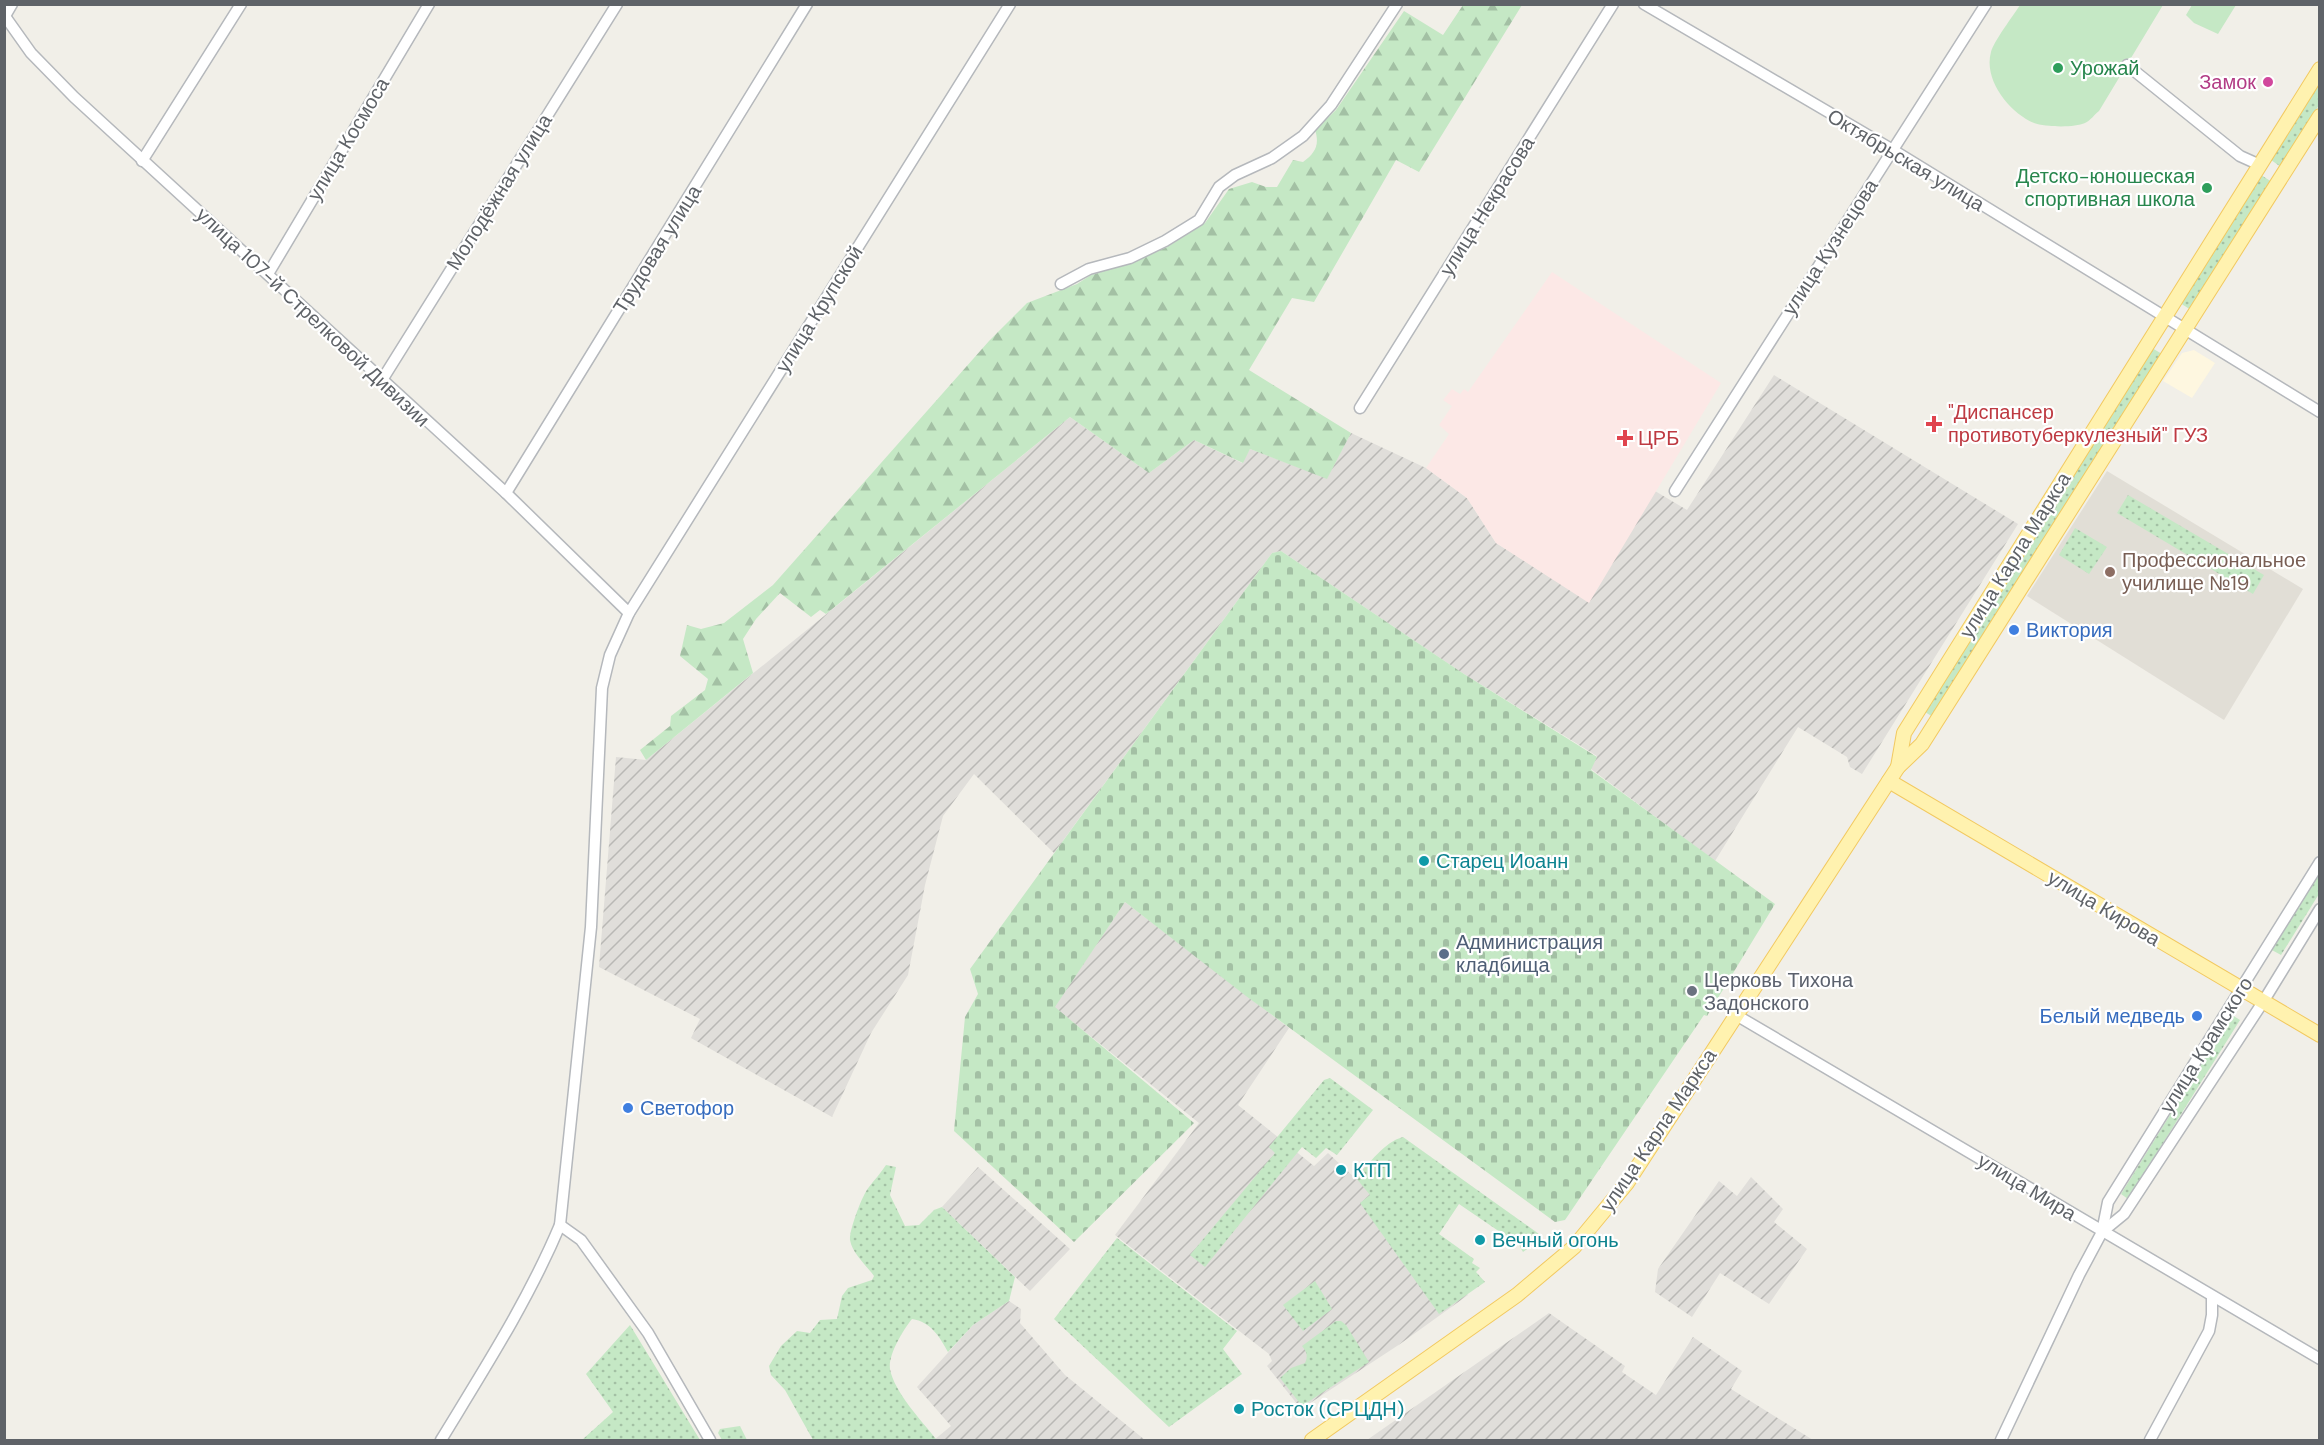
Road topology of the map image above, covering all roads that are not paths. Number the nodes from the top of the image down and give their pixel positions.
1 (12, 4) edge
2 (240, 4) edge
3 (429, 4) edge
4 (616, 4) edge
5 (807, 4) edge
6 (1010, 4) edge
7 (1397, 4) edge
8 (1614, 4) edge
9 (1644, 4) edge
10 (1986, 4) edge
11 (5, 15) edge
12 (2127, 65) dead end
13 (2319, 69) edge
14 (2319, 116) edge
15 (1893, 150) junction
16 (142, 161) junction
17 (2260, 165) junction
18 (2281, 177) junction
19 (268, 273) junction
20 (1061, 284) dead end
21 (2164, 318) junction
22 (2183, 329) junction
23 (382, 380) junction
24 (1359, 408) dead end
25 (2319, 412) edge
26 (1675, 491) dead end
27 (506, 493) junction
28 (628, 613) junction
29 (1898, 767) junction
30 (1889, 781) junction
31 (2319, 862) edge
32 (2319, 909) edge
33 (2241, 989) junction
34 (2263, 1002) junction
35 (1736, 1015) junction
36 (2319, 1035) edge
37 (560, 1225) junction
38 (2102, 1232) junction
39 (2212, 1297) junction
40 (2319, 1359) edge
41 (441, 1440) edge
42 (710, 1440) edge
43 (1312, 1440) edge
44 (2001, 1440) edge
45 (2150, 1440) edge

1 - 11 street
2 - 16 street
3 - 19 street, улица Космоса
4 - 23 street, Молодёжная улица
5 - 27 street, Трудовая улица
6 - 28 street, улица Крупской
7 - 20 street
8 - 24 street, улица Некрасова
9 - 15 street, Октябрьская улица
10 - 15 street, улица Кузнецова
11 - 16 street, улица 107-й Стрелковой Дивизии
12 - 17 street
13 - 17 main road, улица Карла Маркса
14 - 18 main road, улица Карла Маркса
15 - 21 street, Октябрьская улица
15 - 26 street, улица Кузнецова
16 - 19 street, улица 107-й Стрелковой Дивизии
17 - 18 main road
17 - 21 main road, улица Карла Маркса
18 - 22 main road, улица Карла Маркса
19 - 23 street, улица 107-й Стрелковой Дивизии
21 - 22 street, Октябрьская улица
21 - 29 main road, улица Карла Маркса
22 - 25 street, Октябрьская улица
22 - 29 main road, улица Карла Маркса
23 - 27 street, улица 107-й Стрелковой Дивизии
27 - 28 street, улица 107-й Стрелковой Дивизии
28 - 37 street, улица Крупской
29 - 30 main road, улица Карла Маркса
30 - 33 main road, улица Кирова
30 - 35 main road, улица Карла Маркса
31 - 33 street, улица Крамского
32 - 34 street, улица Крамского
33 - 34 main road, улица Кирова
33 - 38 street, улица Крамского
34 - 36 main road, улица Кирова
34 - 38 street, улица Крамского
35 - 38 street, улица Мира
35 - 43 main road, улица Карла Маркса
37 - 41 street, улица Крупской
37 - 42 street
38 - 39 street, улица Мира
38 - 44 street, улица Крамского
39 - 40 street, улица Мира
39 - 45 street

